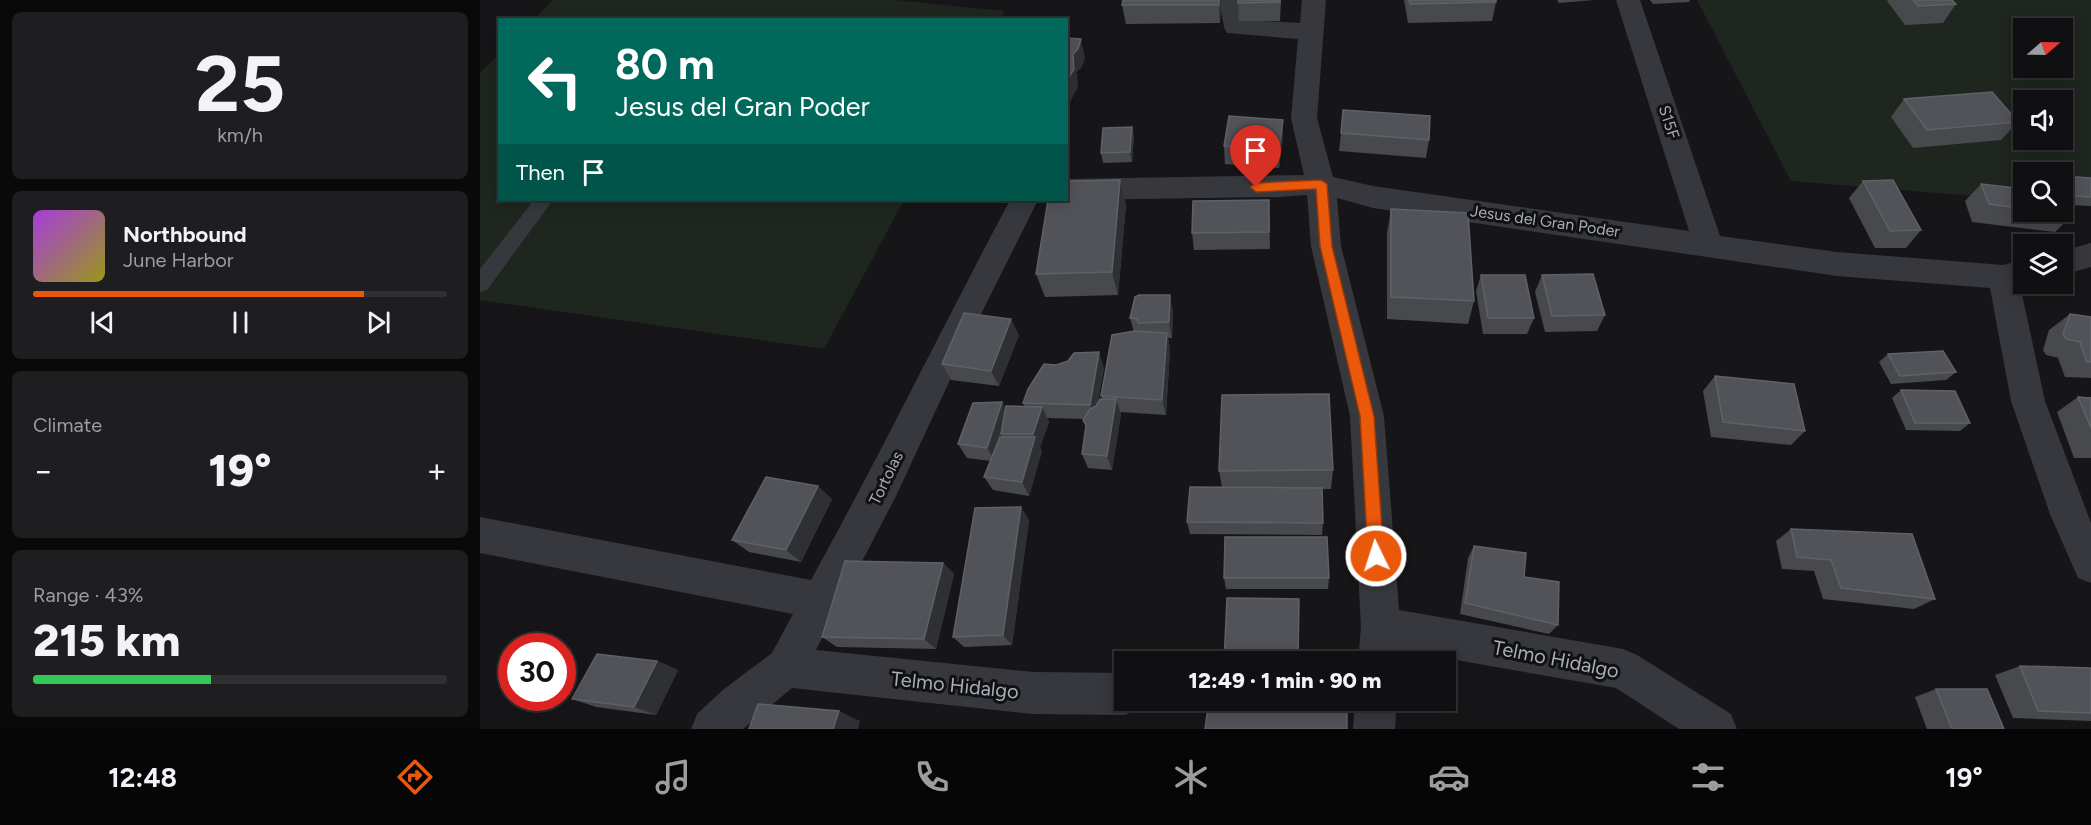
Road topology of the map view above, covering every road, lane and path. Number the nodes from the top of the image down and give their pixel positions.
1 (1231, 0) edge
2 (1314, 0) edge
3 (1628, 0) edge
4 (1311, 32) junction
5 (1321, 184) junction
6 (1068, 190) edge
7 (543, 201) edge
8 (1023, 201) edge
9 (1708, 245) junction
10 (2091, 255) edge
11 (2073, 259) edge
12 (2013, 275) edge
13 (480, 284) edge
14 (2015, 294) edge
15 (480, 535) edge
16 (2091, 565) edge
17 (821, 602) junction
18 (1380, 644) edge
19 (786, 667) junction
20 (1114, 693) edge
21 (1375, 711) edge
22 (712, 729) edge
23 (1374, 729) edge
24 (1716, 729) edge

1 - 4 street
2 - 4 street
3 - 9 street, S15F
4 - 5 street
5 - 6 street, Jesus del Gran Poder
5 - 9 street, Jesus del Gran Poder
5 - 18 street
7 - 13 lane
8 - 17 street, Tortolas
9 - 12 street, Jesus del Gran Poder
10 - 11 street
14 - 16 street
15 - 17 street
17 - 19 street, Tortolas
18 - 24 street, Telmo Hidalgo
19 - 20 street, Telmo Hidalgo
19 - 22 street, Tortolas
21 - 23 street

